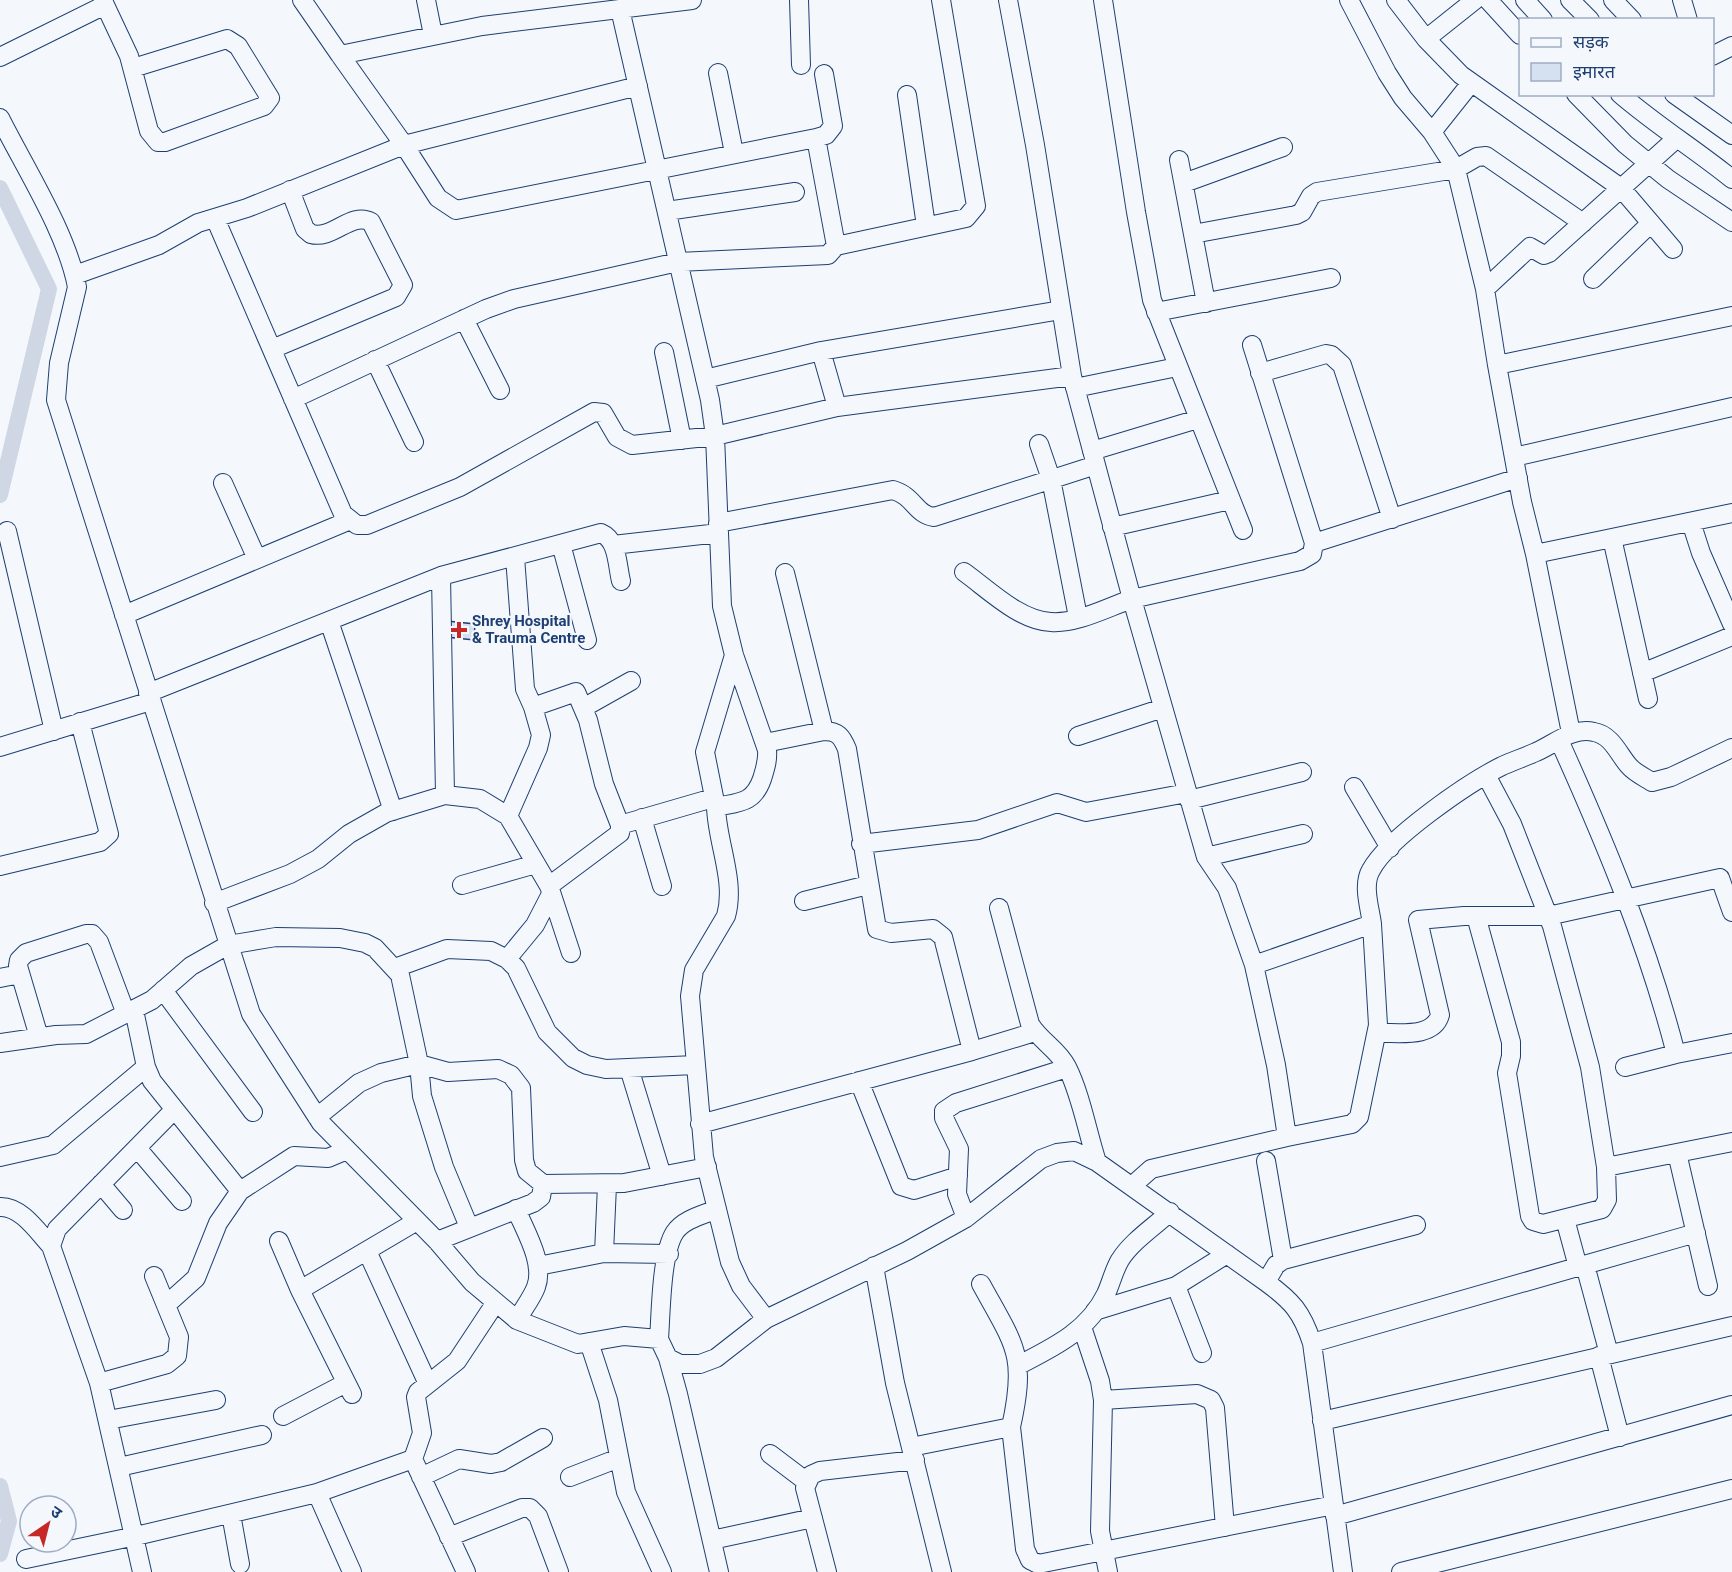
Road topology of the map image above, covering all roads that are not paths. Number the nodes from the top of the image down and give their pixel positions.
1 (302, 0) edge
2 (426, 0) edge
3 (692, 0) edge
4 (799, 0) edge
5 (941, 0) edge
6 (1008, 0) edge
7 (1103, 0) edge
8 (1349, 0) edge
9 (1396, 0) edge
10 (1475, 0) edge
11 (1488, 0) edge
12 (1525, 0) edge
13 (1570, 0) edge
14 (1613, 0) edge
15 (1682, 0) edge
16 (104, 2) edge
17 (620, 9) junction
18 (1541, 18) edge
19 (1588, 18) edge
20 (1630, 18) edge
21 (1687, 18) edge
22 (1519, 33) edge
23 (433, 35) junction
24 (1426, 39) junction
25 (1732, 46) edge
26 (340, 55) junction
27 (1714, 55) edge
28 (0, 57) edge
29 (801, 65) dead end
30 (133, 68) junction
31 (718, 73) dead end
32 (824, 74) dead end
33 (1471, 82) junction
34 (638, 86) junction
35 (907, 95) dead end
36 (1578, 96) edge
37 (1622, 96) edge
38 (1677, 96) edge
39 (0, 118) edge
40 (1432, 132) junction
41 (1732, 135) edge
42 (816, 138) junction
43 (1677, 138) junction
44 (404, 145) junction
45 (1283, 147) dead end
46 (734, 153) junction
47 (1179, 160) dead end
48 (1649, 164) junction
49 (657, 168) junction
50 (1456, 169) junction
51 (1732, 179) edge
52 (1184, 183) junction
53 (1621, 188) junction
54 (290, 190) junction
55 (795, 192) dead end
56 (667, 212) junction
57 (215, 218) junction
58 (1732, 222) edge
59 (1583, 223) junction
60 (1651, 223) junction
61 (926, 226) junction
62 (1193, 234) junction
63 (836, 246) junction
64 (1672, 249) dead end
65 (678, 262) junction
66 (75, 276) junction
67 (1331, 278) dead end
68 (1593, 279) dead end
69 (1485, 290) junction
70 (1206, 303) junction
71 (1061, 310) junction
72 (1156, 312) junction
73 (1732, 316) edge
74 (464, 319) junction
75 (1252, 345) dead end
76 (272, 349) junction
77 (821, 351) junction
78 (664, 352) dead end
79 (375, 360) junction
80 (1497, 364) junction
81 (1177, 367) junction
82 (1260, 373) junction
83 (705, 379) junction
84 (1074, 382) junction
85 (500, 390) dead end
86 (293, 399) junction
87 (837, 407) junction
88 (1732, 407) edge
89 (1198, 419) junction
90 (716, 436) junction
91 (682, 440) junction
92 (414, 442) dead end
93 (1039, 444) dead end
94 (1514, 457) junction
95 (1094, 458) junction
96 (1518, 478) junction
97 (1051, 479) junction
98 (223, 483) dead end
99 (1230, 500) junction
100 (1732, 513) edge
101 (1392, 519) junction
102 (348, 521) junction
103 (1691, 522) junction
104 (1112, 527) junction
105 (719, 528) junction
106 (1243, 530) dead end
107 (7, 531) dead end
108 (1612, 538) junction
109 (1314, 543) junction
110 (561, 544) junction
111 (614, 545) junction
112 (1535, 554) junction
113 (515, 557) junction
114 (257, 559) junction
115 (964, 572) dead end
116 (785, 573) dead end
117 (441, 576) junction
118 (621, 581) dead end
119 (1132, 599) junction
120 (124, 615) junction
121 (1077, 617) junction
122 (329, 621) junction
123 (1732, 624) edge
124 (1732, 636) edge
125 (587, 639) dead end
126 (734, 655) junction
127 (1642, 673) junction
128 (631, 681) dead end
129 (149, 697) junction
130 (1648, 699) dead end
131 (533, 707) junction
132 (583, 708) junction
133 (1163, 708) junction
134 (80, 722) junction
135 (54, 731) junction
136 (824, 731) junction
137 (1078, 736) dead end
138 (1565, 736) junction
139 (765, 743) junction
140 (0, 747) edge
141 (1732, 748) edge
142 (1302, 772) dead end
143 (1486, 775) junction
144 (1354, 787) dead end
145 (445, 795) junction
146 (1188, 796) junction
147 (714, 803) junction
148 (393, 811) junction
149 (508, 816) junction
150 (642, 818) junction
151 (620, 825) junction
152 (1303, 834) dead end
153 (861, 844) junction
154 (1390, 848) junction
155 (1206, 857) junction
156 (536, 864) junction
157 (0, 866) edge
158 (462, 885) dead end
159 (868, 885) junction
160 (662, 886) dead end
161 (550, 890) junction
162 (1626, 899) junction
163 (804, 901) dead end
164 (214, 903) junction
165 (999, 908) dead end
166 (1732, 912) edge
167 (1476, 916) junction
168 (1548, 916) junction
169 (1372, 924) junction
170 (228, 945) junction
171 (571, 953) dead end
172 (507, 958) junction
173 (1254, 965) junction
174 (395, 968) junction
175 (20, 974) junction
176 (0, 978) edge
177 (164, 990) junction
178 (130, 1012) junction
179 (1035, 1032) junction
180 (1377, 1033) junction
181 (39, 1037) junction
182 (0, 1043) edge
183 (1732, 1043) edge
184 (972, 1051) junction
185 (1676, 1054) junction
186 (419, 1064) junction
187 (695, 1065) junction
188 (146, 1067) junction
189 (1624, 1067) dead end
190 (629, 1068) junction
191 (1067, 1068) junction
192 (858, 1081) junction
193 (174, 1110) junction
194 (253, 1112) dead end
195 (317, 1117) junction
196 (700, 1124) junction
197 (1287, 1137) junction
198 (1732, 1142) edge
199 (137, 1148) junction
200 (346, 1150) junction
201 (1677, 1153) junction
202 (0, 1157) edge
203 (1266, 1161) dead end
204 (1097, 1162) junction
205 (707, 1167) junction
206 (1606, 1167) junction
207 (662, 1176) junction
208 (958, 1176) junction
209 (101, 1184) junction
210 (543, 1184) junction
211 (607, 1185) junction
212 (1133, 1185) junction
213 (240, 1191) junction
214 (182, 1201) dead end
215 (0, 1207) edge
216 (516, 1209) junction
217 (717, 1209) junction
218 (123, 1210) dead end
219 (1170, 1212) junction
220 (966, 1218) junction
221 (1565, 1219) junction
222 (417, 1221) junction
223 (1416, 1225) dead end
224 (469, 1227) junction
225 (1696, 1233) junction
226 (279, 1241) dead end
227 (437, 1241) junction
228 (51, 1246) junction
229 (367, 1251) junction
230 (604, 1253) junction
231 (669, 1254) junction
232 (1227, 1254) junction
233 (1284, 1260) junction
234 (538, 1266) junction
235 (874, 1266) junction
236 (1582, 1266) junction
237 (154, 1276) dead end
238 (1266, 1282) junction
239 (981, 1284) dead end
240 (1176, 1286) junction
241 (1708, 1286) dead end
242 (300, 1290) junction
243 (496, 1302) junction
244 (166, 1305) junction
245 (1095, 1311) junction
246 (766, 1319) junction
247 (517, 1320) junction
248 (1732, 1326) edge
249 (1082, 1327) junction
250 (658, 1339) junction
251 (589, 1342) junction
252 (1312, 1343) junction
253 (1202, 1353) dead end
254 (1604, 1355) junction
255 (668, 1358) junction
256 (1019, 1365) junction
257 (99, 1383) junction
258 (428, 1384) junction
259 (216, 1400) dead end
260 (1103, 1400) junction
261 (1732, 1405) edge
262 (283, 1416) dead end
263 (108, 1420) junction
264 (1322, 1421) junction
265 (1011, 1427) junction
266 (262, 1435) dead end
267 (1620, 1437) junction
268 (543, 1438) dead end
269 (913, 1453) junction
270 (770, 1454) dead end
271 (619, 1458) junction
272 (413, 1459) junction
273 (119, 1467) junction
274 (421, 1477) junction
275 (570, 1477) dead end
276 (807, 1482) junction
277 (1732, 1489) edge
278 (316, 1493) junction
279 (1334, 1511) junction
280 (231, 1514) junction
281 (813, 1518) junction
282 (1225, 1527) junction
283 (136, 1536) junction
284 (449, 1537) junction
285 (712, 1540) junction
286 (1103, 1553) junction
287 (26, 1559) dead end
288 (240, 1564) dead end
289 (142, 1572) edge
290 (352, 1572) edge
291 (465, 1572) edge
292 (559, 1572) edge
293 (662, 1572) edge
294 (719, 1572) edge
295 (827, 1572) edge
296 (942, 1572) edge
297 (1108, 1572) edge
298 (1343, 1572) edge
299 (1401, 1572) edge

1 - 26 street
2 - 23 street
3 - 17 street
4 - 29 street
5 - 61 street
6 - 71 street
7 - 72 street
8 - 40 street
9 - 24 street
10 - 24 street
11 - 22 street
12 - 18 street
13 - 19 street
14 - 20 street
15 - 21 street
16 - 28 street
16 - 30 street
17 - 23 street
17 - 34 street
23 - 26 street
24 - 33 street
25 - 27 street
26 - 44 street
30 - 30 street
31 - 46 street
32 - 42 street
33 - 40 street
33 - 53 street
34 - 44 street
34 - 49 street
35 - 61 street
36 - 48 street
37 - 43 street
38 - 41 street
39 - 66 street
40 - 50 street
42 - 46 street
42 - 63 street
43 - 48 street
43 - 51 street
44 - 49 street
44 - 54 street
45 - 52 street
46 - 49 street
47 - 52 street
48 - 53 street
48 - 58 street
49 - 56 street
50 - 59 street
50 - 62 street
50 - 69 street
52 - 62 street
53 - 59 street
53 - 60 street
54 - 57 street
54 - 76 street
55 - 56 street
56 - 65 street
57 - 66 street
57 - 76 street
59 - 69 street
60 - 64 street
60 - 68 street
61 - 63 street
62 - 70 street
63 - 65 street
65 - 74 street
65 - 83 street
66 - 120 street
67 - 70 street
69 - 80 street
70 - 72 street
71 - 77 street
71 - 84 street
72 - 81 street
73 - 80 street
74 - 79 street
74 - 85 street
75 - 82 street
76 - 86 street
77 - 83 street
77 - 87 street
78 - 91 street
79 - 86 street
79 - 92 street
80 - 94 street
81 - 84 street
81 - 89 street
82 - 101 street
82 - 109 street
83 - 90 street
84 - 87 street
84 - 95 street
86 - 102 street
87 - 90 street
88 - 94 street
89 - 95 street
89 - 99 street
90 - 91 street
90 - 105 street
91 - 102 street
93 - 97 street
94 - 96 street
95 - 97 street
95 - 104 street
96 - 101 street
96 - 112 street
97 - 105 street
97 - 121 street
98 - 114 street
99 - 104 street
99 - 106 street
100 - 103 street
101 - 109 street
102 - 114 street
103 - 108 street
103 - 123 street
104 - 119 street
105 - 111 street
105 - 126 street
107 - 135 street
108 - 112 street
108 - 127 street
109 - 119 street
110 - 111 street
110 - 113 street
110 - 125 street
111 - 118 street
112 - 138 street
113 - 117 street
113 - 131 street
114 - 120 street
115 - 121 street
116 - 136 street
117 - 122 street
117 - 145 street
119 - 121 street
119 - 133 street
120 - 129 street
122 - 129 street
122 - 148 street
124 - 127 street
126 - 139 street
126 - 147 street
127 - 130 street
128 - 132 street
129 - 134 street
129 - 164 street
131 - 132 street
131 - 149 street
132 - 151 street
133 - 137 street
133 - 146 street
134 - 135 street
134 - 157 street
135 - 140 street
136 - 139 street
136 - 153 street
138 - 141 street
138 - 143 street
138 - 162 street
139 - 147 street
142 - 146 street
143 - 154 street
143 - 168 street
144 - 154 street
145 - 148 street
145 - 149 street
146 - 153 street
146 - 155 street
147 - 150 street
147 - 187 street
148 - 164 street
149 - 156 street
150 - 151 street
150 - 160 street
151 - 161 street
152 - 155 street
153 - 159 street
154 - 169 street
155 - 173 street
156 - 158 street
156 - 161 street
159 - 163 street
159 - 184 street
161 - 171 street
161 - 172 street
162 - 166 street
162 - 168 street
162 - 185 street
164 - 170 street
165 - 179 street
167 - 168 street
167 - 180 street
167 - 221 street
168 - 206 street
169 - 173 street
169 - 180 street
170 - 174 street
170 - 177 street
170 - 195 street
172 - 174 street
172 - 190 street
173 - 197 street
174 - 186 street
175 - 176 street
175 - 178 street
175 - 181 street
177 - 178 street
177 - 194 street
178 - 181 street
178 - 188 street
179 - 184 street
179 - 191 street
180 - 197 street
181 - 182 street
183 - 185 street
184 - 192 street
185 - 189 street
186 - 195 street
186 - 210 street
186 - 224 street
187 - 190 street
187 - 196 street
188 - 193 street
188 - 202 street
190 - 207 street
191 - 204 street
191 - 208 street
192 - 196 street
192 - 208 street
193 - 199 street
193 - 213 street
195 - 200 street
196 - 205 street
197 - 212 street
198 - 201 street
199 - 209 street
199 - 214 street
200 - 213 street
200 - 222 street
201 - 206 street
201 - 225 street
203 - 233 street
204 - 212 street
204 - 220 street
205 - 207 street
205 - 217 street
206 - 221 street
207 - 211 street
208 - 220 street
209 - 218 street
209 - 228 street
210 - 211 street
210 - 216 street
211 - 230 street
212 - 219 street
213 - 244 street
215 - 228 street
216 - 224 street
216 - 234 street
217 - 231 street
217 - 246 street
219 - 232 street
219 - 245 street
220 - 235 street
221 - 236 street
222 - 227 street
222 - 229 street
223 - 233 street
224 - 227 street
225 - 236 street
225 - 241 street
226 - 242 street
227 - 243 street
228 - 257 street
229 - 242 street
229 - 258 street
230 - 231 street
230 - 234 street
231 - 250 street
232 - 238 street
232 - 240 street
233 - 238 street
234 - 247 street
235 - 246 street
235 - 269 street
236 - 252 street
236 - 254 street
237 - 244 street
238 - 252 street
239 - 256 street
240 - 245 street
240 - 253 street
242 - 262 street
243 - 247 street
243 - 258 street
244 - 257 street
245 - 249 street
246 - 255 street
247 - 251 street
248 - 254 street
249 - 256 street
249 - 260 street
250 - 251 street
250 - 255 street
251 - 271 street
252 - 264 street
254 - 264 street
254 - 267 street
255 - 285 street
256 - 265 street
257 - 263 street
258 - 272 street
259 - 263 street
260 - 282 street
260 - 286 street
261 - 267 street
263 - 273 street
264 - 279 street
265 - 269 street
265 - 286 street
266 - 273 street
267 - 279 street
268 - 274 street
269 - 276 street
269 - 296 street
270 - 276 street
271 - 275 street
271 - 293 street
272 - 274 street
272 - 278 street
273 - 283 street
274 - 284 street
276 - 281 street
277 - 299 street
278 - 280 street
278 - 290 street
279 - 282 street
279 - 298 street
280 - 283 street
280 - 288 street
281 - 285 street
281 - 295 street
282 - 286 street
283 - 287 street
283 - 289 street
284 - 291 street
284 - 292 street
285 - 294 street
286 - 297 street

